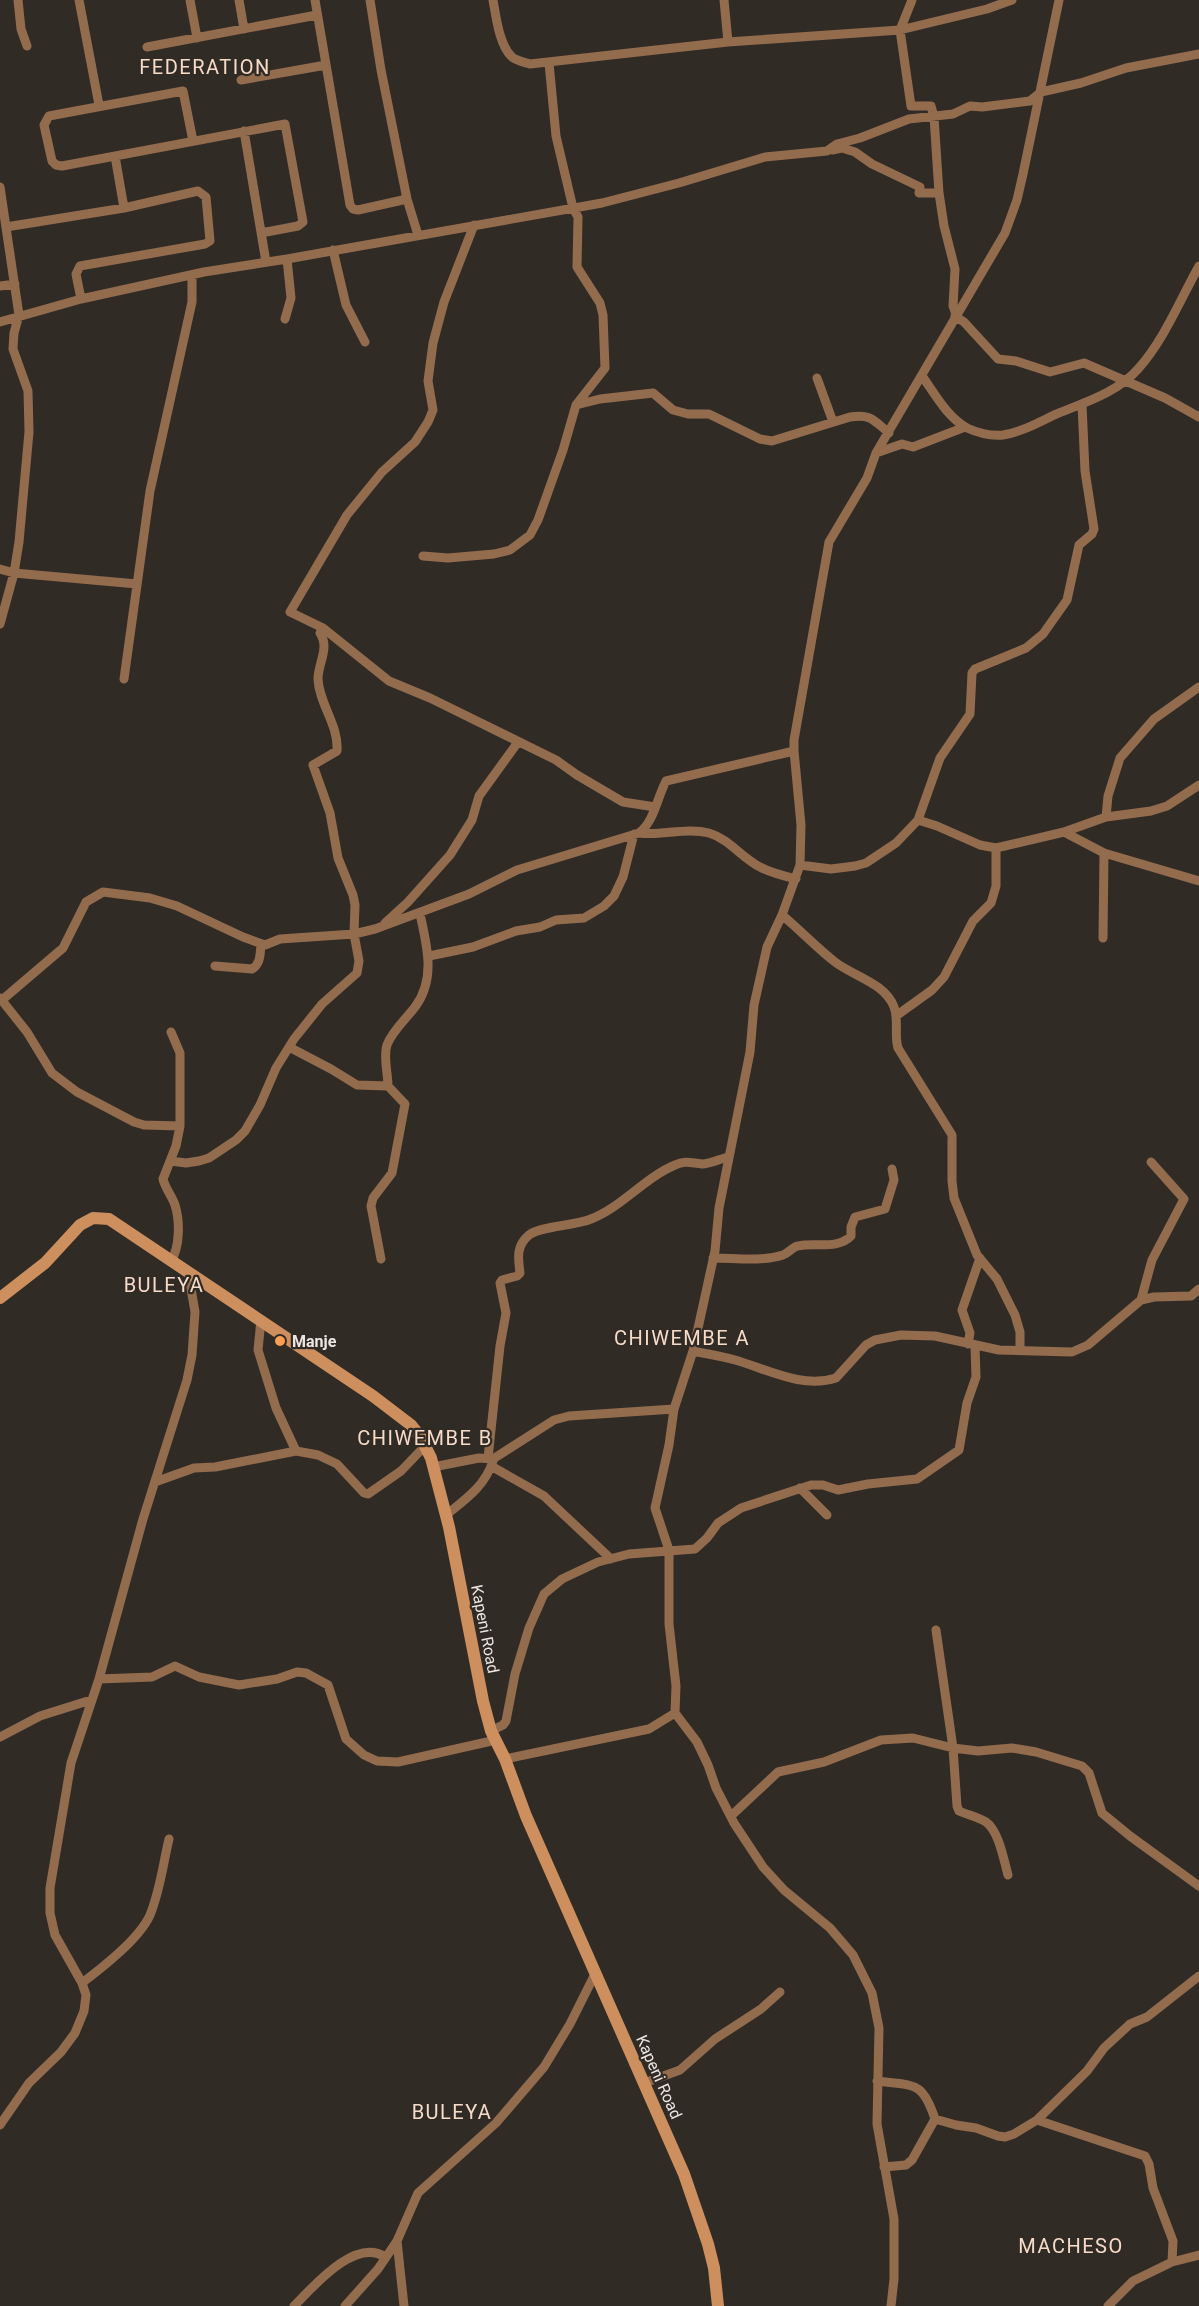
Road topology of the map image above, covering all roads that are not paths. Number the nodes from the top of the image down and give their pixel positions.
1 (18, 0) edge
2 (79, 0) edge
3 (190, 0) edge
4 (239, 0) edge
5 (315, 0) edge
6 (370, 0) edge
7 (493, 0) edge
8 (724, 0) edge
9 (912, 0) edge
10 (1012, 0) edge
11 (1059, 0) edge
12 (317, 15) junction
13 (244, 29) junction
14 (900, 30) junction
15 (197, 38) junction
16 (728, 42) junction
17 (27, 46) dead end
18 (147, 47) dead end
19 (1199, 54) edge
20 (549, 63) junction
21 (326, 65) junction
22 (241, 80) dead end
23 (1041, 92) junction
24 (99, 105) junction
25 (934, 117) junction
26 (244, 131) junction
27 (193, 141) junction
28 (827, 151) junction
29 (115, 156) junction
30 (0, 187) edge
31 (939, 193) junction
32 (407, 199) junction
33 (124, 208) junction
34 (573, 208) junction
35 (474, 225) junction
36 (6, 227) junction
37 (261, 233) junction
38 (418, 235) junction
39 (333, 250) junction
40 (287, 259) junction
41 (266, 262) junction
42 (1199, 266) edge
43 (192, 275) junction
44 (15, 284) junction
45 (0, 286) edge
46 (81, 299) junction
47 (957, 313) junction
48 (20, 315) junction
49 (285, 319) dead end
50 (0, 322) edge
51 (365, 342) dead end
52 (922, 376) junction
53 (817, 378) dead end
54 (1125, 381) junction
55 (576, 405) junction
56 (1082, 405) junction
57 (1199, 417) edge
58 (833, 422) junction
59 (965, 427) junction
60 (889, 433) junction
61 (876, 453) junction
62 (423, 556) dead end
63 (0, 569) edge
64 (14, 573) junction
65 (137, 585) junction
66 (0, 624) edge
67 (323, 628) junction
68 (124, 679) dead end
69 (1199, 687) edge
70 (518, 742) junction
71 (794, 751) junction
72 (1199, 785) edge
73 (655, 807) junction
74 (1106, 817) junction
75 (918, 820) junction
76 (1064, 832) junction
77 (636, 834) junction
78 (996, 848) junction
79 (1104, 853) junction
80 (800, 865) junction
81 (796, 879) junction
82 (1199, 881) edge
83 (420, 914) junction
84 (782, 915) junction
85 (375, 929) junction
86 (354, 934) junction
87 (1103, 938) dead end
88 (261, 945) junction
89 (429, 956) junction
90 (215, 966) dead end
91 (1, 999) edge
92 (896, 1016) junction
93 (171, 1032) dead end
94 (289, 1047) junction
95 (388, 1086) junction
96 (180, 1126) junction
97 (728, 1157) junction
98 (171, 1161) junction
99 (1151, 1162) dead end
100 (892, 1168) dead end
101 (713, 1258) junction
102 (980, 1258) junction
103 (381, 1259) dead end
104 (171, 1262) junction
105 (188, 1271) junction
106 (1199, 1289) edge
107 (0, 1298) edge
108 (1141, 1300) junction
109 (261, 1320) junction
110 (971, 1345) junction
111 (1020, 1349) junction
112 (693, 1351) junction
113 (674, 1409) junction
114 (425, 1446) junction
115 (296, 1451) junction
116 (491, 1461) junction
117 (434, 1467) junction
118 (155, 1482) junction
119 (800, 1488) junction
120 (446, 1515) junction
121 (827, 1515) dead end
122 (669, 1550) junction
123 (611, 1559) junction
124 (936, 1630) dead end
125 (99, 1679) junction
126 (91, 1700) junction
127 (675, 1713) junction
128 (494, 1735) junction
129 (0, 1737) edge
130 (953, 1748) junction
131 (505, 1759) junction
132 (730, 1816) junction
133 (169, 1839) dead end
134 (1008, 1875) dead end
135 (1199, 1886) edge
136 (596, 1974) junction
137 (1199, 1976) edge
138 (82, 1983) junction
139 (780, 1992) dead end
140 (877, 2081) junction
141 (644, 2083) junction
142 (935, 2119) junction
143 (1036, 2120) junction
144 (0, 2125) edge
145 (884, 2167) junction
146 (397, 2241) junction
147 (1199, 2255) edge
148 (385, 2257) junction
149 (1172, 2262) junction
150 (893, 2304) edge
151 (294, 2306) edge
152 (345, 2306) edge
153 (404, 2306) edge
154 (718, 2306) edge
155 (1108, 2306) edge

1 - 17 street
2 - 24 street
3 - 15 street
4 - 13 street
5 - 12 street
6 - 32 street
7 - 20 street
8 - 16 street
9 - 14 street
10 - 14 street
11 - 23 street
12 - 13 street
12 - 21 street
13 - 15 street
14 - 16 street
14 - 25 street
15 - 18 street
16 - 20 street
19 - 23 street
20 - 34 street
21 - 22 street
21 - 32 street
23 - 25 street
23 - 47 street
24 - 27 street
24 - 29 street
25 - 28 street
25 - 31 street
26 - 27 street
26 - 37 street
26 - 37 street
27 - 29 street
28 - 31 street
28 - 34 street
29 - 33 street
30 - 36 street
31 - 47 street
32 - 38 street
33 - 36 street
33 - 46 street
34 - 35 street
34 - 55 street
35 - 38 street
35 - 67 street
36 - 44 street
37 - 41 street
38 - 39 street
39 - 40 street
39 - 51 street
40 - 41 street
40 - 49 street
41 - 43 street
42 - 54 street
43 - 46 street
43 - 65 street
44 - 45 street
44 - 48 street
46 - 48 street
47 - 52 street
47 - 54 street
48 - 50 street
48 - 64 street
52 - 59 street
52 - 60 street
53 - 58 street
54 - 56 street
54 - 57 street
55 - 58 street
55 - 62 street
56 - 59 street
56 - 75 street
58 - 60 street
59 - 61 street
60 - 61 street
61 - 71 street
63 - 64 street
64 - 65 street
64 - 66 street
65 - 68 street
67 - 70 street
67 - 86 street
69 - 74 street
70 - 73 street
70 - 85 street
71 - 73 street
71 - 80 street
72 - 74 street
73 - 77 street
74 - 76 street
75 - 78 street
75 - 80 street
76 - 78 street
76 - 79 street
77 - 81 street
77 - 83 street
77 - 89 street
78 - 92 street
79 - 82 street
79 - 87 street
80 - 81 street
81 - 84 street
83 - 85 street
83 - 89 street
84 - 92 street
84 - 97 street
85 - 86 street
86 - 88 street
86 - 94 street
88 - 90 street
88 - 91 street
89 - 95 street
91 - 96 street
92 - 102 street
93 - 96 street
94 - 95 street
94 - 98 street
95 - 103 street
96 - 98 street
97 - 101 street
97 - 116 street
98 - 104 street
99 - 108 street
100 - 101 street
101 - 112 street
102 - 110 street
102 - 111 street
104 - 105 main road, Kapeni Road
104 - 107 main road, Kapeni Road
105 - 109 main road, Kapeni Road
105 - 118 street
106 - 108 street
108 - 111 street
109 - 114 main road, Kapeni Road
109 - 115 street
110 - 111 street
110 - 112 street
110 - 119 street
112 - 113 street
113 - 116 street
113 - 122 street
114 - 115 street
114 - 117 main road, Kapeni Road
115 - 118 street
116 - 117 street
116 - 120 street
116 - 123 street
117 - 120 main road, Kapeni Road
118 - 125 street
119 - 121 street
119 - 122 street
120 - 128 main road, Kapeni Road
122 - 123 street
122 - 127 street
123 - 128 street
124 - 130 street
125 - 126 street
125 - 128 street
126 - 129 street
126 - 138 street
127 - 131 street
127 - 132 street
128 - 131 main road, Kapeni Road
130 - 132 street
130 - 134 street
130 - 135 street
131 - 136 main road, Kapeni Road
132 - 140 street
133 - 138 street
136 - 141 main road, Kapeni Road
136 - 146 street
137 - 143 street
138 - 144 street
139 - 141 street
140 - 142 street
140 - 145 street
141 - 154 main road, Kapeni Road
142 - 143 street
142 - 145 street
143 - 149 street
145 - 150 street
146 - 148 street
146 - 153 street
147 - 149 street
148 - 151 street
148 - 152 street
149 - 155 street

